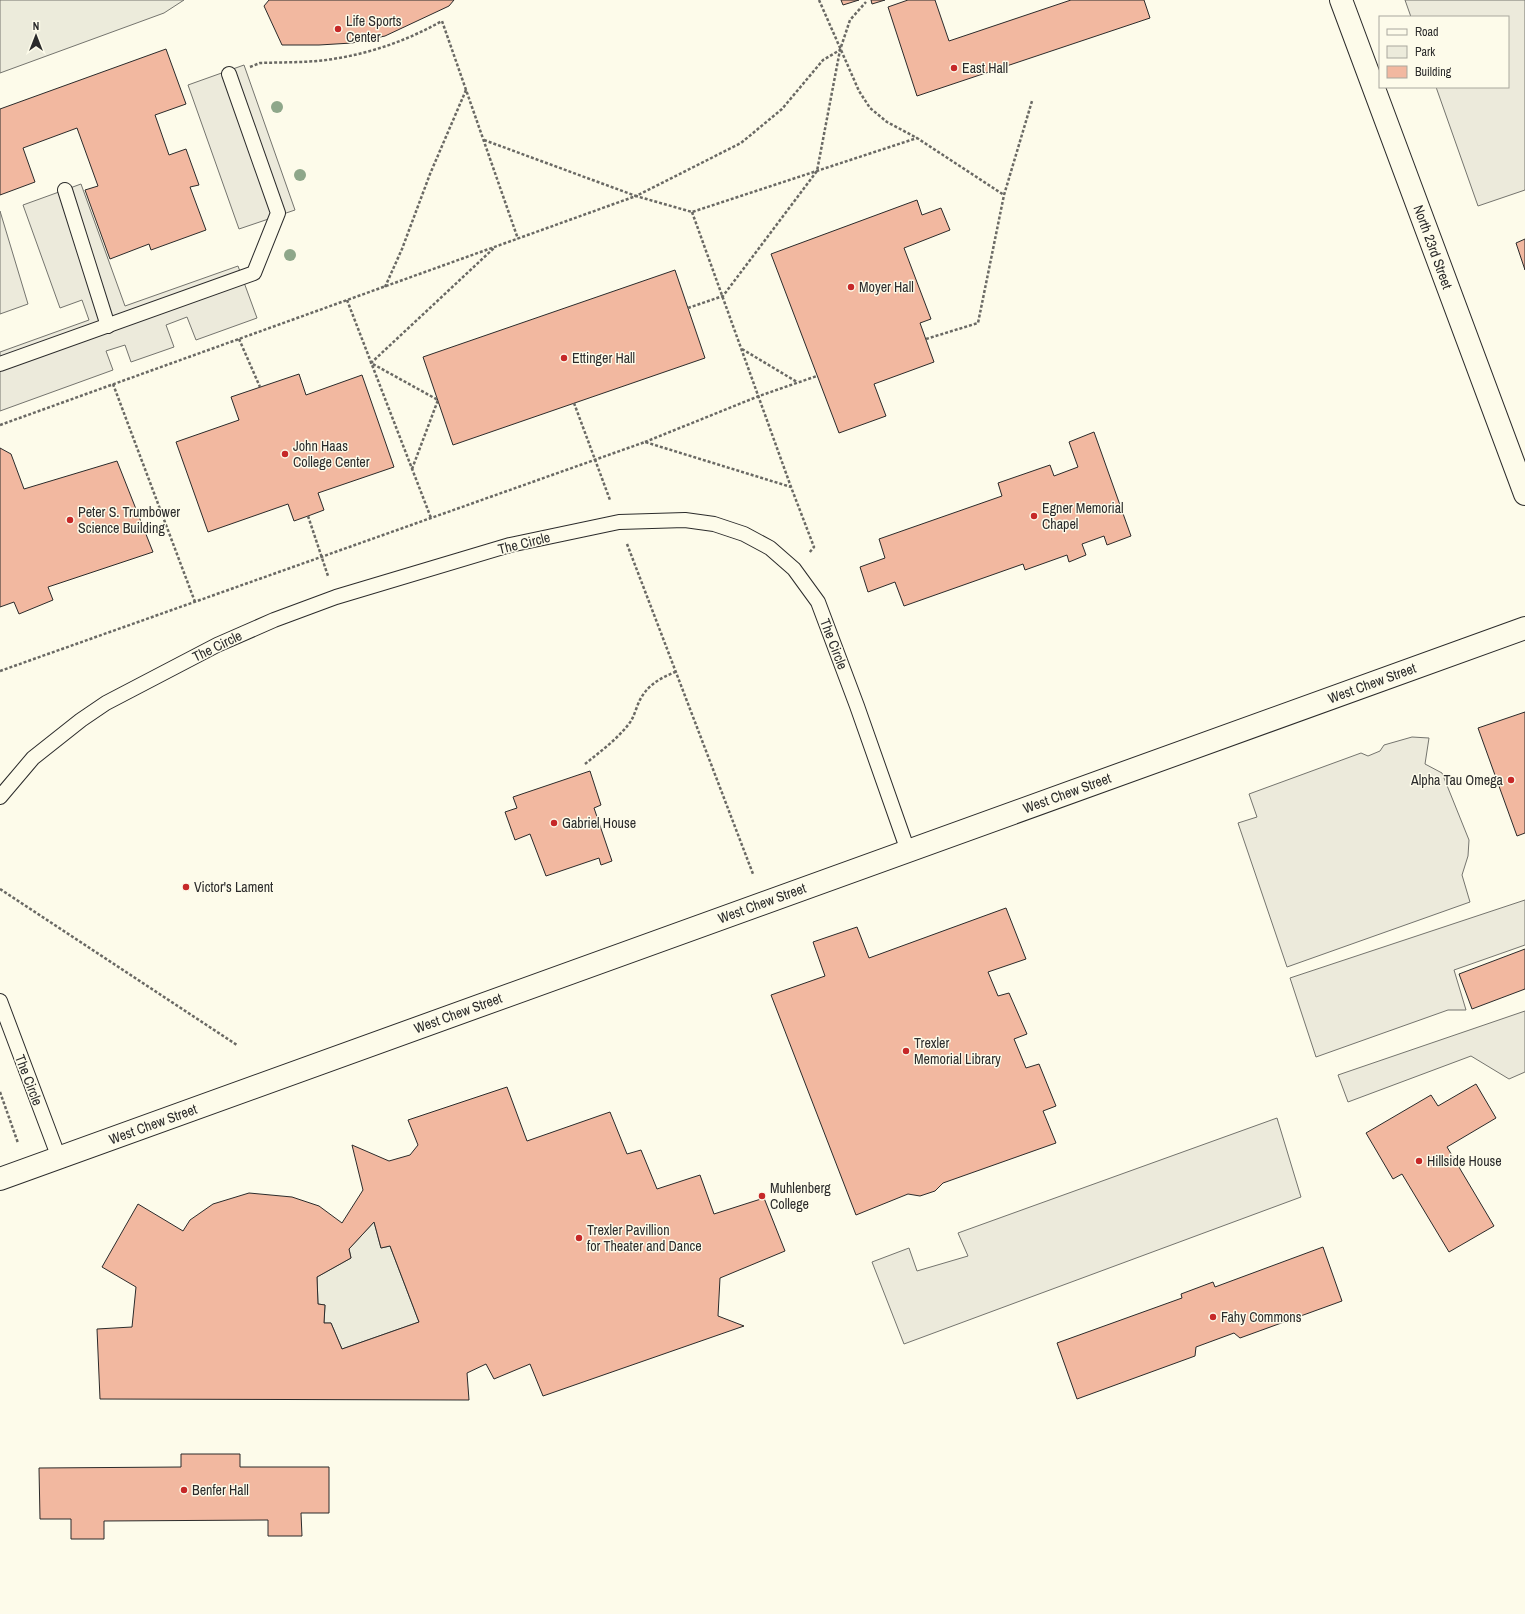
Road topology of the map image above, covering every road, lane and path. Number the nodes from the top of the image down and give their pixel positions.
1 (819, 0) edge
2 (1341, 0) edge
3 (866, 2) dead end
4 (840, 50) junction
5 (229, 74) joint
6 (466, 90) junction
7 (1032, 101) dead end
8 (918, 138) junction
9 (484, 140) junction
10 (817, 171) junction
11 (65, 190) dead end
12 (636, 196) junction
13 (1004, 196) junction
14 (692, 212) junction
15 (518, 239) junction
16 (495, 247) junction
17 (384, 287) junction
18 (723, 296) junction
19 (347, 300) junction
20 (688, 308) dead end
21 (108, 326) junction
22 (239, 339) junction
23 (926, 339) dead end
24 (742, 349) junction
25 (371, 363) junction
26 (0, 364) edge
27 (817, 376) dead end
28 (798, 382) junction
29 (113, 384) junction
30 (260, 387) dead end
31 (759, 396) junction
32 (574, 403) dead end
33 (0, 425) edge
34 (645, 442) junction
35 (594, 460) junction
36 (412, 469) junction
37 (791, 487) junction
38 (1525, 494) edge
39 (308, 516) dead end
40 (431, 518) junction
41 (619, 522) junction
42 (814, 547) dead end
43 (321, 557) junction
44 (336, 597) junction
45 (195, 602) junction
46 (1525, 628) edge
47 (0, 671) edge
48 (675, 672) junction
49 (585, 764) dead end
50 (0, 797) edge
51 (908, 851) junction
52 (752, 874) dead end
53 (0, 889) edge
54 (0, 1002) edge
55 (237, 1045) dead end
56 (0, 1092) edge
57 (18, 1143) dead end
58 (59, 1158) junction
59 (0, 1179) edge

1 - 4 path
2 - 38 street, North 23rd Street
3 - 4 path
4 - 8 path
4 - 10 path
4 - 12 path
5 - 6 path
5 - 21 lane
6 - 9 path
6 - 17 path
7 - 13 path
8 - 10 path
8 - 13 path
9 - 12 path
9 - 15 path
10 - 14 path
10 - 18 path
11 - 21 lane
12 - 14 path
12 - 15 path
13 - 23 path
14 - 18 path
15 - 16 path
16 - 17 path
16 - 25 path
17 - 19 path
18 - 20 path
18 - 24 path
19 - 22 path
19 - 25 path
21 - 26 lane
22 - 29 path
22 - 30 path
24 - 28 path
24 - 31 path
25 - 36 path
25 - 36 path
27 - 28 path
28 - 31 path
29 - 33 path
29 - 45 path
31 - 34 path
31 - 37 path
32 - 35 path
34 - 35 path
34 - 37 path
35 - 40 path
35 - 41 path
36 - 40 path
37 - 42 path
39 - 43 path
40 - 43 path
41 - 44 lane, The Circle
41 - 48 path
41 - 51 lane, The Circle
43 - 44 path
43 - 45 path
44 - 50 lane, The Circle
45 - 47 path
46 - 51 street, West Chew Street
48 - 49 path
48 - 52 path
51 - 58 street, West Chew Street
53 - 55 path
54 - 58 lane, The Circle
56 - 57 path
58 - 59 street, West Chew Street

